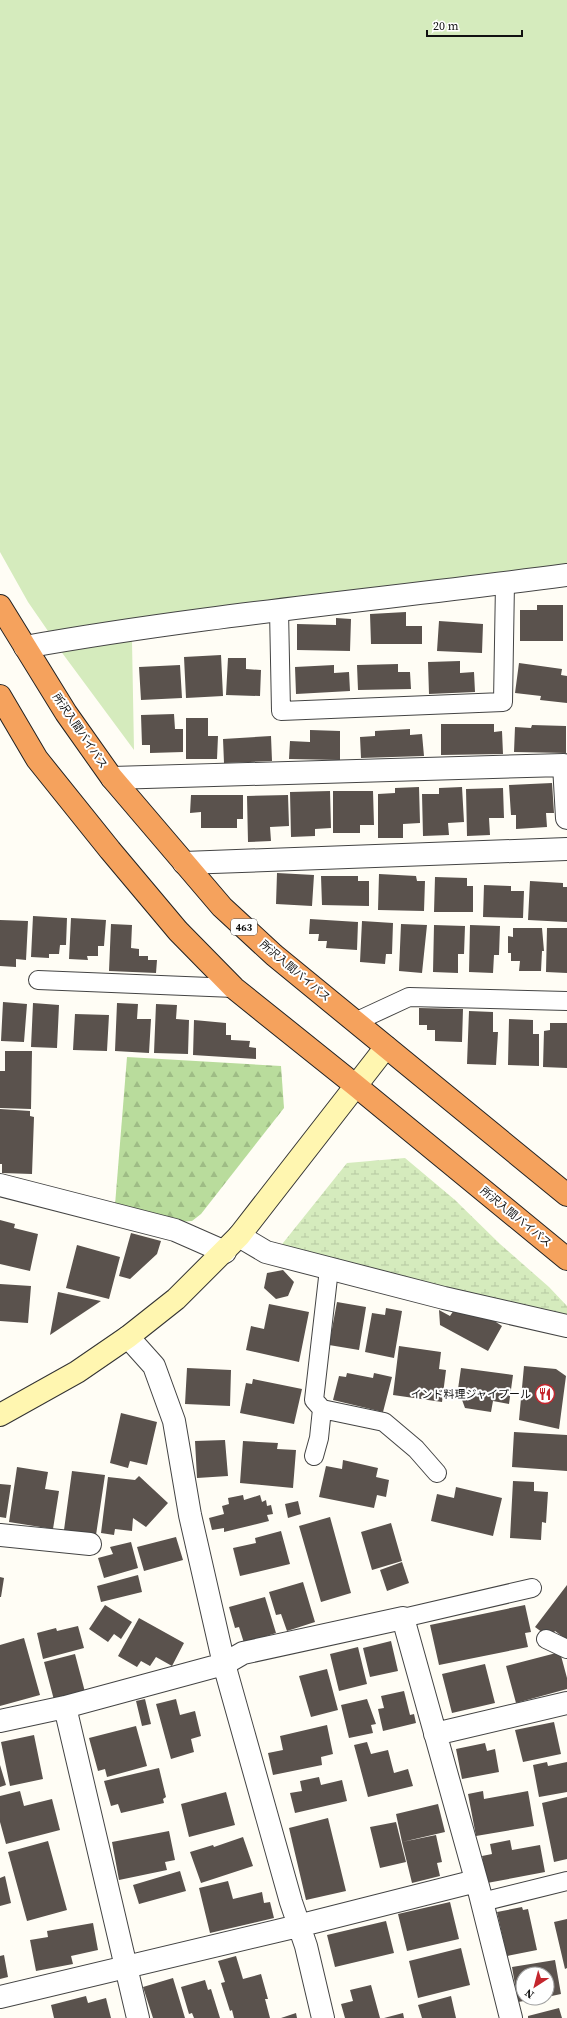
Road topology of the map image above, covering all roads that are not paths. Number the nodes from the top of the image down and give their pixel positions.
1 (567, 575) edge
2 (505, 583) junction
3 (0, 606) edge
4 (279, 610) junction
5 (25, 647) junction
6 (0, 696) edge
7 (112, 778) junction
8 (567, 818) edge
9 (567, 849) edge
10 (184, 863) junction
11 (38, 980) dead end
12 (234, 988) junction
13 (567, 1001) edge
14 (355, 1022) junction
15 (386, 1047) junction
16 (355, 1084) junction
17 (0, 1185) edge
18 (563, 1191) edge
19 (239, 1236) junction
20 (225, 1252) junction
21 (567, 1259) edge
22 (328, 1269) junction
23 (567, 1326) edge
24 (128, 1337) junction
25 (322, 1409) junction
26 (0, 1415) edge
27 (314, 1456) dead end
28 (437, 1473) dead end
29 (0, 1535) edge
30 (90, 1544) dead end
31 (532, 1588) dead end
32 (403, 1618) junction
33 (546, 1639) dead end
34 (567, 1649) edge
35 (224, 1664) junction
36 (567, 1703) edge
37 (65, 1708) junction
38 (0, 1721) edge
39 (435, 1734) junction
40 (476, 1881) junction
41 (567, 1881) edge
42 (482, 1902) junction
43 (298, 1926) junction
44 (126, 1967) junction
45 (0, 1997) edge
46 (138, 2018) edge
47 (323, 2018) edge
48 (511, 2018) edge

1 - 2 street
2 - 4 street
2 - 4 lane
3 - 5 highway, 所沢入間バイパス / 463
4 - 5 street
5 - 7 highway, 所沢入間バイパス / 463
6 - 12 highway, 所沢入間バイパス
7 - 8 street
7 - 10 highway, 所沢入間バイパス / 463
9 - 10 street
10 - 14 highway, 所沢入間バイパス / 463
11 - 12 lane
12 - 16 highway, 所沢入間バイパス
13 - 14 lane
14 - 15 highway, 所沢入間バイパス / 463
15 - 16 street
15 - 18 highway, 所沢入間バイパス / 463
16 - 19 street
16 - 21 highway, 所沢入間バイパス
17 - 20 street
19 - 20 street
19 - 22 street
20 - 24 street
22 - 23 street
22 - 25 lane
24 - 26 street
24 - 35 street
25 - 27 lane
25 - 28 lane
29 - 30 street
31 - 32 lane
32 - 35 street
32 - 39 street
33 - 34 lane
35 - 37 street
35 - 43 street
36 - 39 street
37 - 38 street
37 - 44 street
39 - 40 street
40 - 42 street
40 - 43 street
41 - 42 lane
42 - 48 street
43 - 44 street
43 - 47 street
44 - 45 street
44 - 46 street

